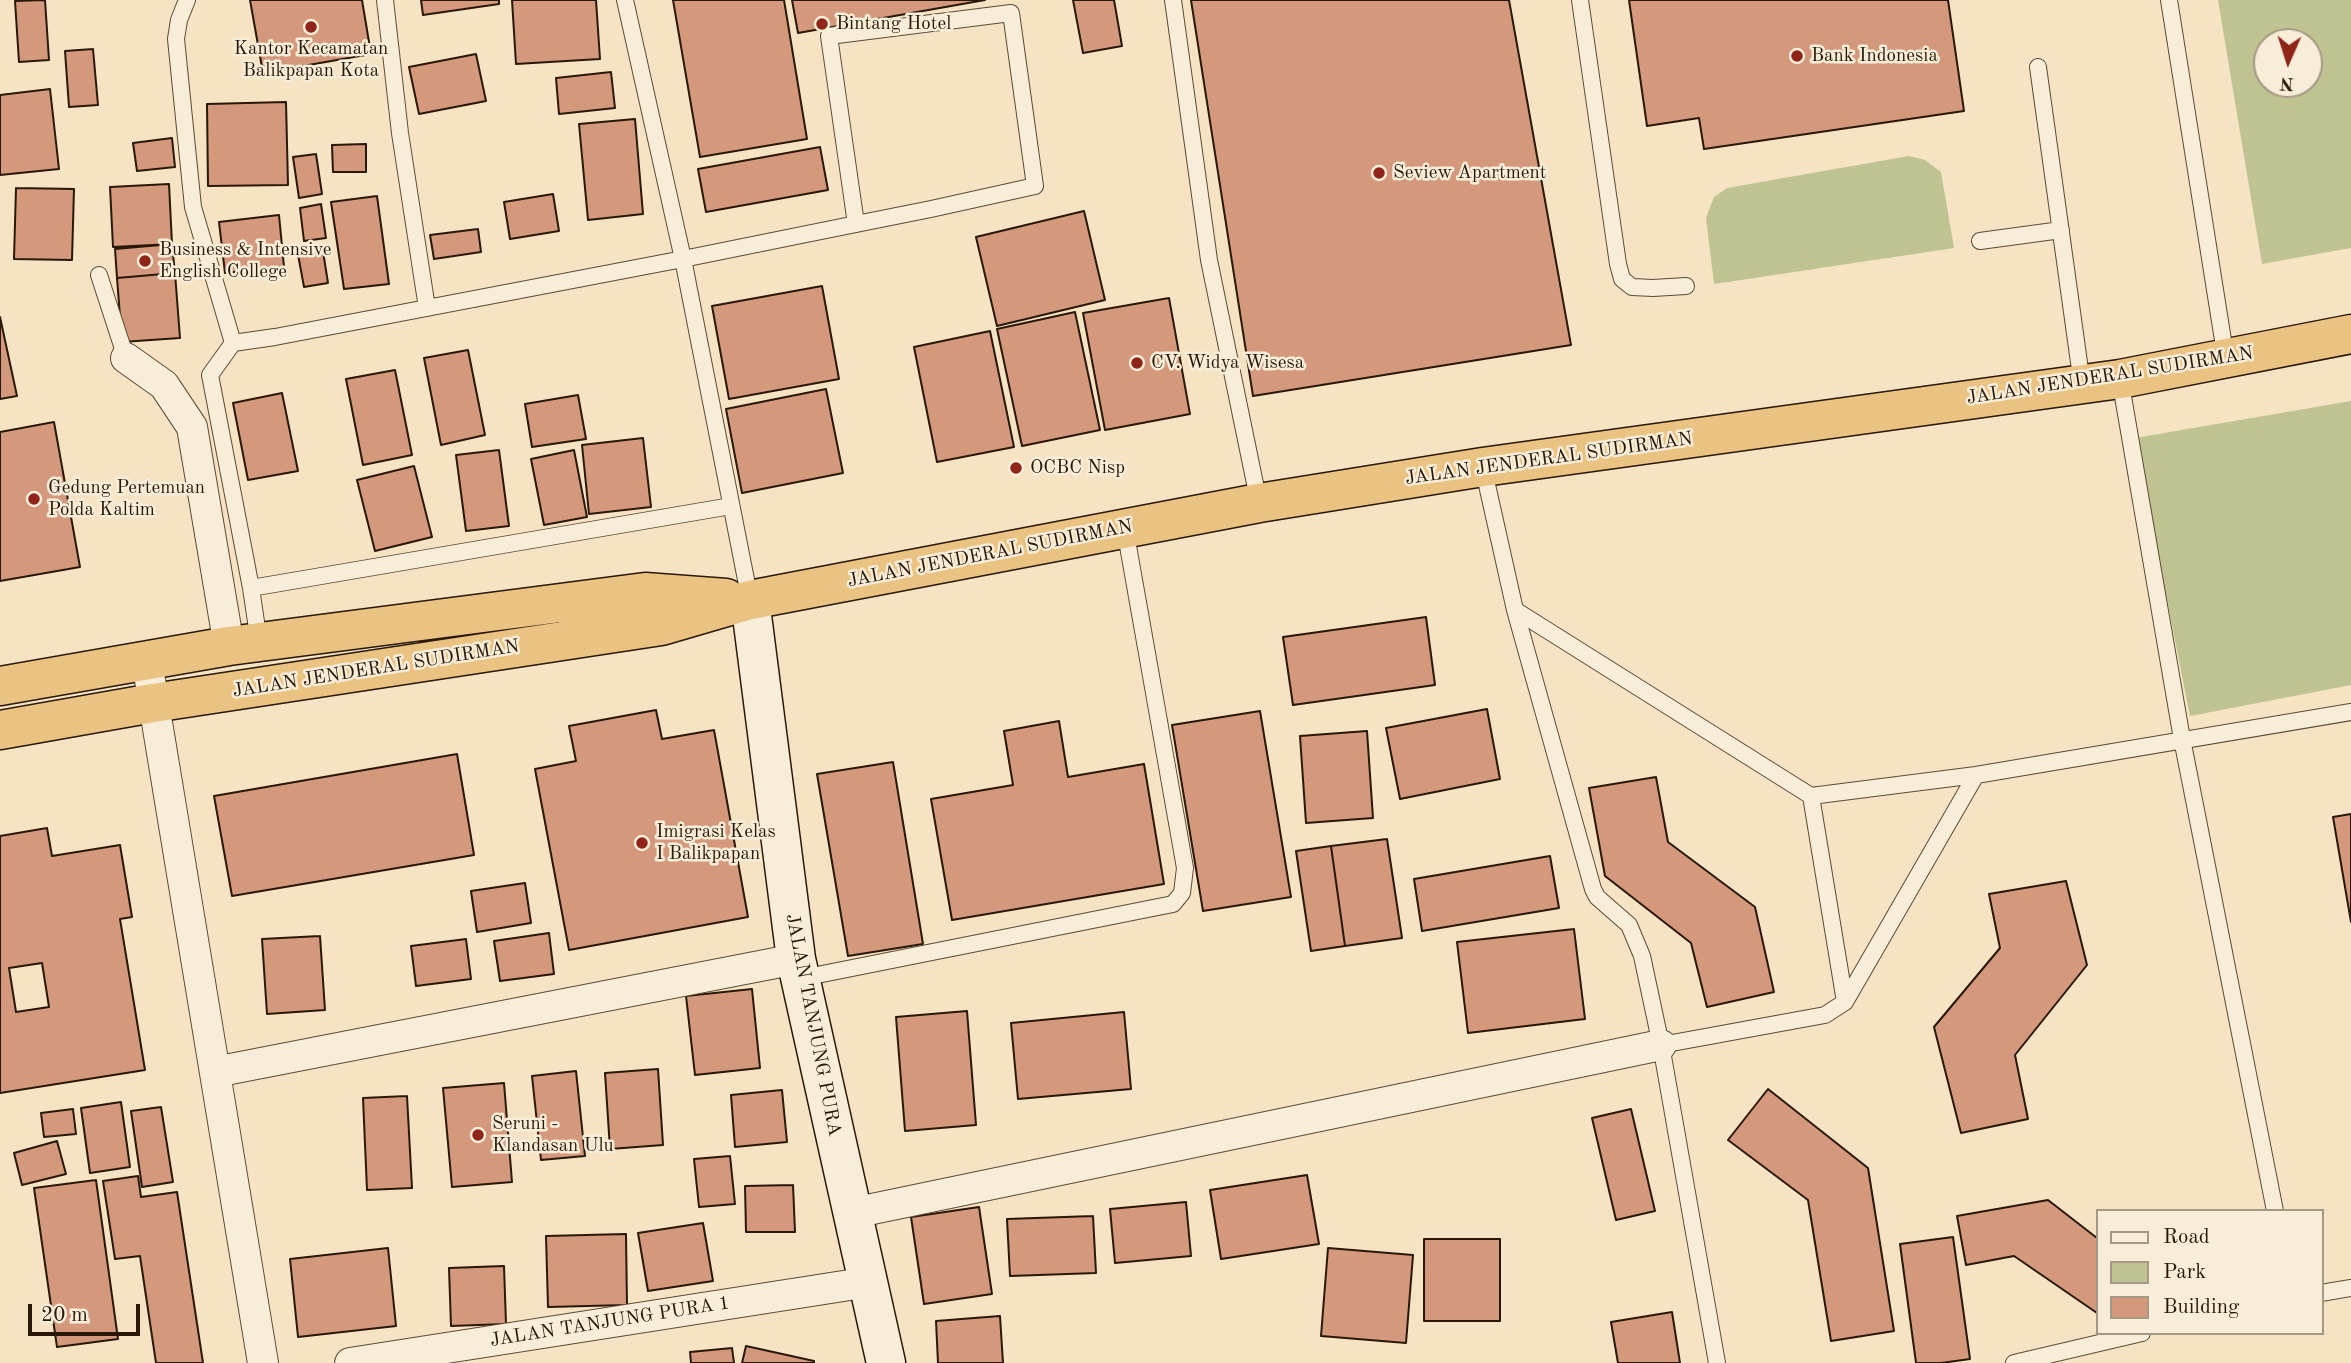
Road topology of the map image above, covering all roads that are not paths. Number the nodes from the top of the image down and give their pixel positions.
1 (187, 0) edge
2 (385, 0) edge
3 (625, 0) edge
4 (1173, 0) edge
5 (1580, 0) edge
6 (2169, 0) edge
7 (1011, 7) edge
8 (2038, 66) dead end
9 (856, 224) junction
10 (2061, 230) junction
11 (1980, 241) dead end
12 (683, 259) junction
13 (99, 275) dead end
14 (1686, 286) dead end
15 (427, 308) junction
16 (2351, 334) edge
17 (233, 343) junction
18 (126, 358) joint
19 (2226, 359) junction
20 (2120, 379) junction
21 (2082, 384) junction
22 (1483, 467) junction
23 (1259, 503) junction
24 (731, 506) junction
25 (1125, 529) junction
26 (251, 588) junction
27 (750, 600) junction
28 (1515, 610) junction
29 (244, 644) junction
30 (147, 662) junction
31 (0, 687) edge
32 (153, 703) junction
33 (2351, 712) edge
34 (0, 730) edge
35 (2182, 739) junction
36 (1976, 775) junction
37 (1811, 796) junction
38 (799, 969) junction
39 (1845, 1002) junction
40 (1661, 1045) junction
41 (215, 1072) junction
42 (2275, 1209) edge
43 (853, 1213) junction
44 (869, 1282) junction
45 (2351, 1288) edge
46 (2323, 1293) edge
47 (2133, 1335) edge
48 (263, 1363) edge
49 (350, 1363) edge
50 (886, 1363) edge
51 (1717, 1363) edge
52 (2014, 1363) edge

1 - 17 lane
2 - 15 lane
3 - 12 lane
4 - 23 lane
5 - 14 lane
6 - 19 lane
7 - 9 lane
7 - 9 lane
8 - 10 lane
9 - 12 lane
10 - 11 lane
10 - 21 lane
12 - 15 lane
12 - 24 lane
13 - 18 lane
15 - 17 lane
16 - 19 highway, JALAN JENDERAL SUDIRMAN
17 - 26 lane
18 - 29 street
19 - 20 highway, JALAN JENDERAL SUDIRMAN
20 - 21 highway, JALAN JENDERAL SUDIRMAN
20 - 35 lane
21 - 22 highway, JALAN JENDERAL SUDIRMAN
22 - 23 highway, JALAN JENDERAL SUDIRMAN
22 - 28 lane
23 - 25 highway, JALAN JENDERAL SUDIRMAN
24 - 26 lane
24 - 27 lane
25 - 27 highway, JALAN JENDERAL SUDIRMAN
25 - 38 lane
26 - 29 lane
27 - 29 highway, JALAN JENDERAL SUDIRMAN
27 - 32 highway, JALAN JENDERAL SUDIRMAN
27 - 38 street, JALAN TANJUNG PURA
28 - 37 lane
28 - 40 lane
29 - 30 highway, JALAN JENDERAL SUDIRMAN
30 - 31 highway, JALAN JENDERAL SUDIRMAN
30 - 32 street
32 - 34 highway, JALAN JENDERAL SUDIRMAN
32 - 41 street
33 - 35 lane
35 - 36 lane
35 - 42 lane
36 - 37 lane
36 - 39 lane
37 - 39 lane
38 - 41 street
38 - 43 street, JALAN TANJUNG PURA
39 - 40 lane
40 - 43 street
40 - 51 lane
41 - 48 street
43 - 44 street, JALAN TANJUNG PURA
44 - 49 street, JALAN TANJUNG PURA 1
44 - 50 street, JALAN TANJUNG PURA
45 - 46 lane
47 - 52 lane

